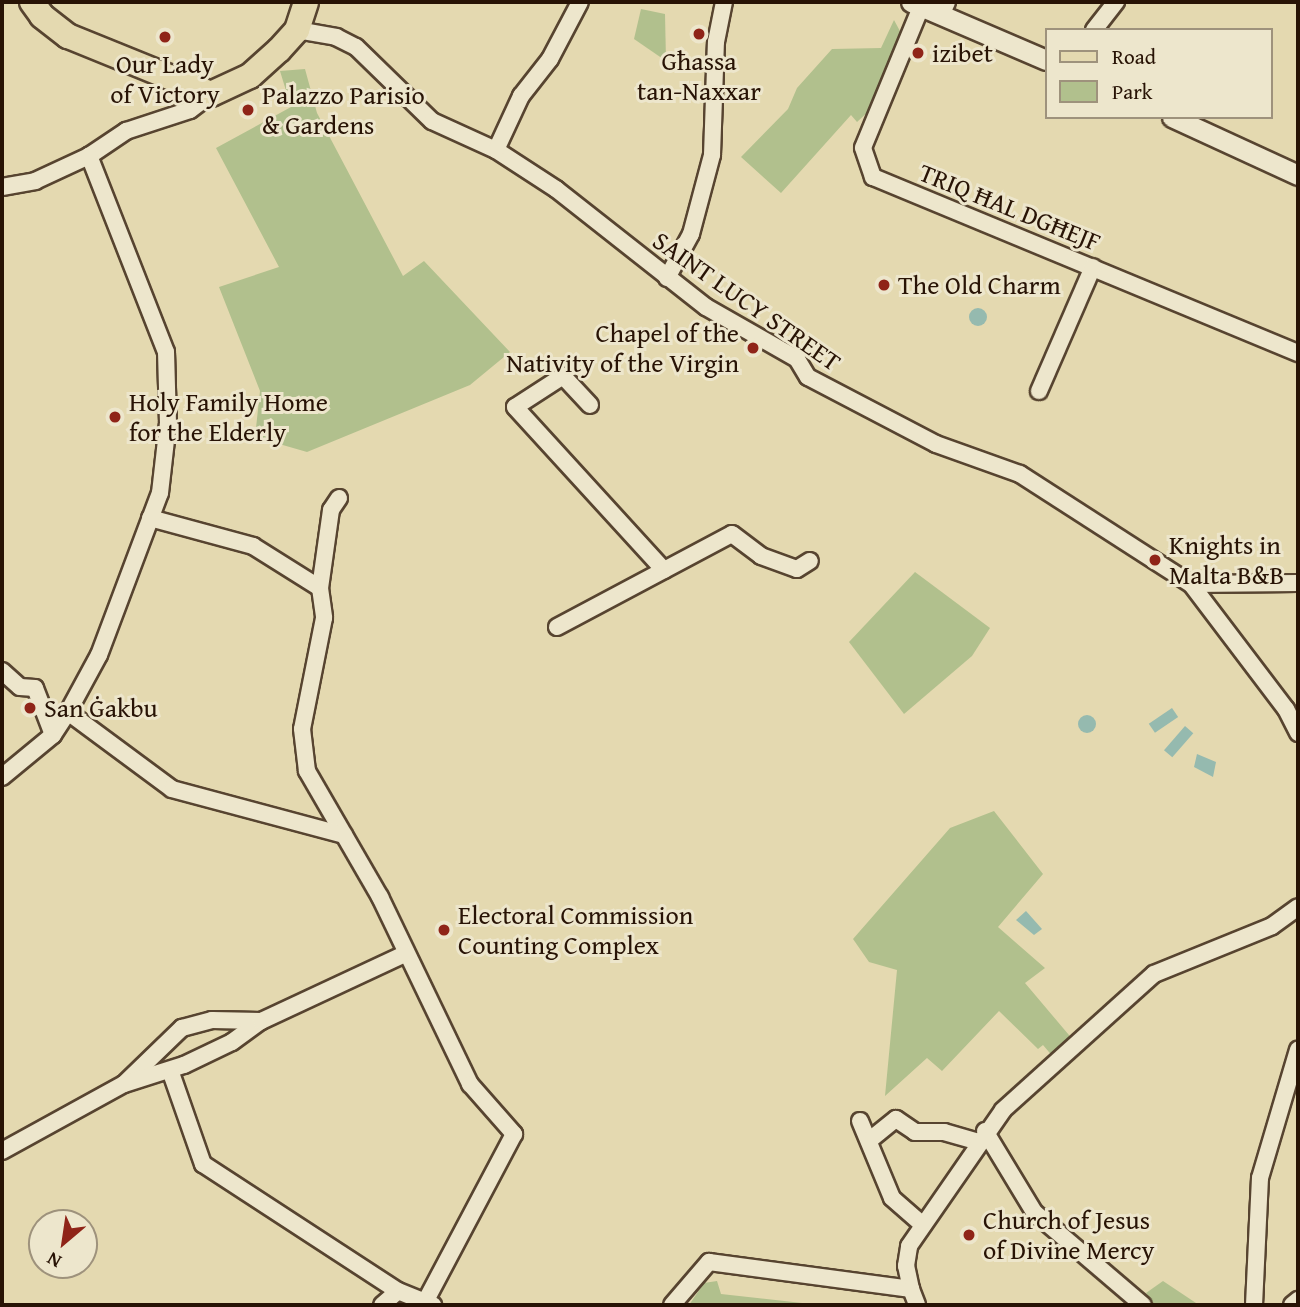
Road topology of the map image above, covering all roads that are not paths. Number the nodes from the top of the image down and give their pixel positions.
1 (32, 2) edge
2 (580, 2) edge
3 (724, 2) edge
4 (1116, 2) edge
5 (916, 4) edge
6 (944, 8) edge
7 (300, 10) edge
8 (1096, 28) edge
9 (1044, 59) edge
10 (211, 94) junction
11 (1176, 119) edge
12 (496, 150) junction
13 (89, 156) junction
14 (1298, 175) edge
15 (2, 187) edge
16 (1093, 267) junction
17 (667, 278) junction
18 (1298, 353) edge
19 (1039, 391) dead end
20 (590, 405) dead end
21 (339, 498) dead end
22 (150, 518) junction
23 (810, 561) dead end
24 (664, 570) junction
25 (1298, 583) edge
26 (1191, 584) junction
27 (320, 587) junction
28 (557, 627) dead end
29 (2, 671) edge
30 (68, 712) junction
31 (1298, 733) edge
32 (53, 735) junction
33 (2, 777) edge
34 (344, 835) junction
35 (1298, 907) edge
36 (405, 954) junction
37 (261, 1021) junction
38 (1298, 1050) edge
39 (170, 1070) junction
40 (124, 1084) junction
41 (860, 1121) dead end
42 (982, 1136) junction
43 (870, 1139) junction
44 (2, 1151) edge
45 (923, 1224) junction
46 (911, 1289) junction
47 (398, 1291) junction
48 (1298, 1300) edge
49 (429, 1304) edge
50 (382, 1305) edge
51 (672, 1305) edge
52 (917, 1305) edge
53 (1143, 1305) edge
54 (1254, 1305) edge
55 (1292, 1305) edge

1 - 10 main road
2 - 12 street
3 - 17 street
4 - 8 street
5 - 6 street
5 - 16 street, TRIQ ĦAL DGĦEJF
6 - 9 street
7 - 10 main road
7 - 12 street, SAINT LUCY STREET
10 - 13 street
11 - 14 street
12 - 17 street, SAINT LUCY STREET
13 - 15 street
13 - 22 street
16 - 18 street, TRIQ ĦAL DGĦEJF
16 - 19 street
17 - 26 street, SAINT LUCY STREET
20 - 24 street
21 - 27 street
22 - 27 street
22 - 30 street
23 - 24 street
24 - 28 street
25 - 26 street
26 - 31 street
27 - 34 street
29 - 32 street
30 - 32 street
30 - 34 street
32 - 33 street
34 - 36 street
35 - 42 street
36 - 37 street
36 - 49 street
37 - 39 street
37 - 40 street
38 - 54 street
39 - 40 street
39 - 47 street
40 - 44 street
41 - 43 street
42 - 43 street
42 - 45 street
42 - 53 street
43 - 45 street
45 - 46 street
46 - 51 street
46 - 52 street
47 - 49 street
47 - 50 street
48 - 55 street

